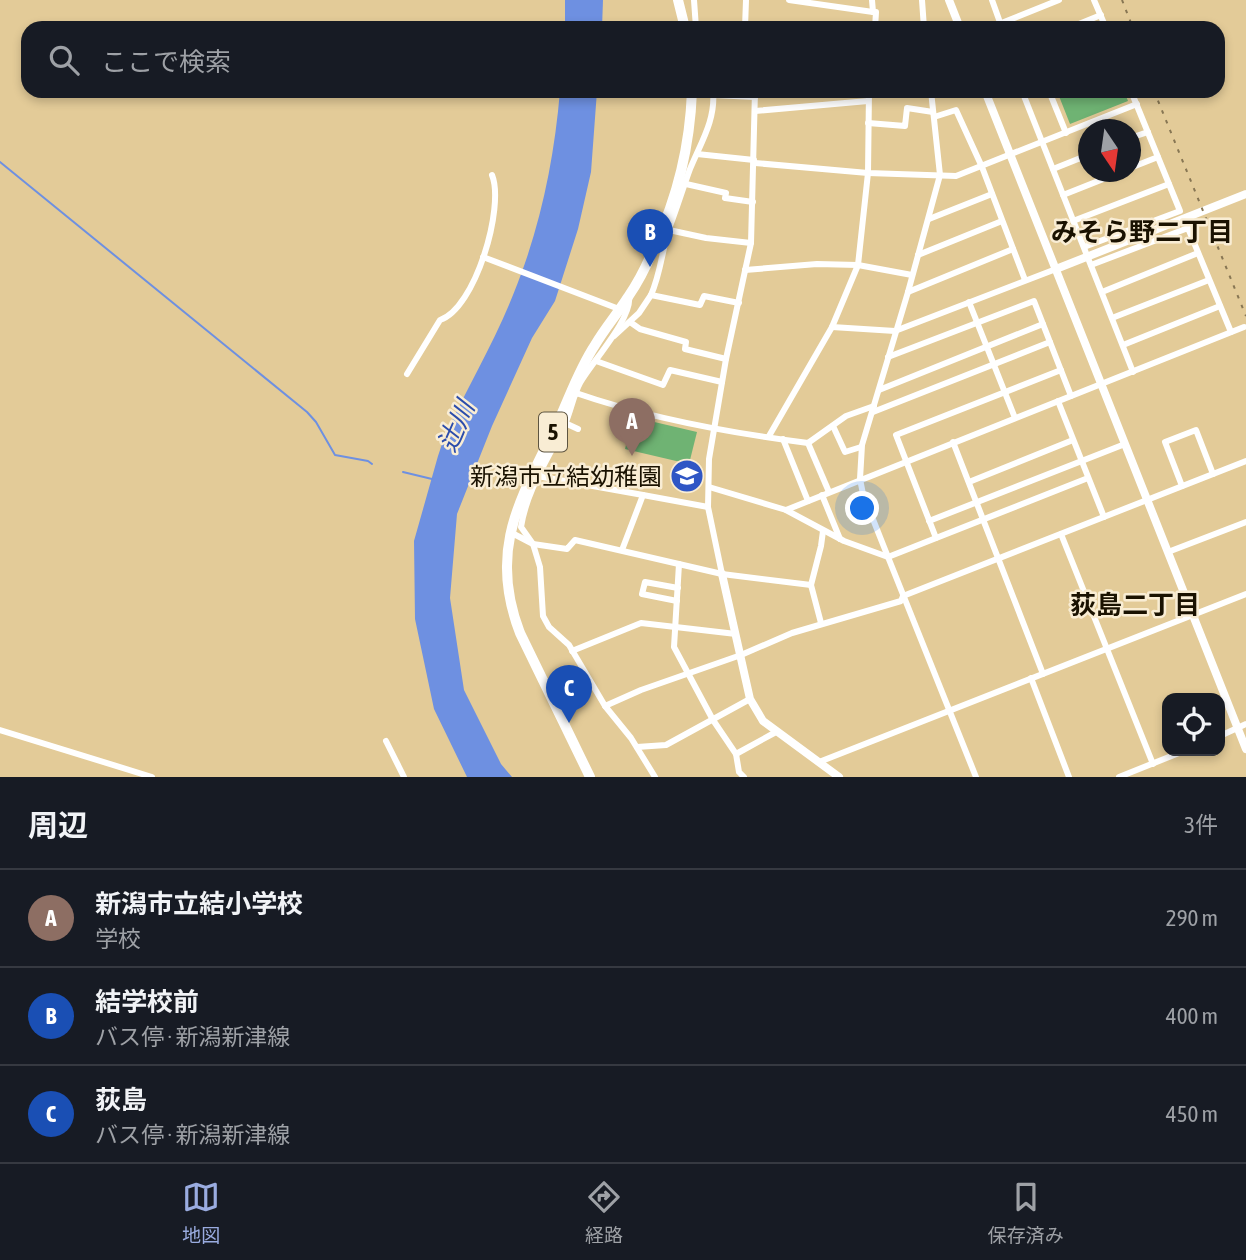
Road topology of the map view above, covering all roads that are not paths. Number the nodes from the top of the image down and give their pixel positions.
1 (678, 0) edge
2 (694, 0) edge
3 (746, 0) edge
4 (789, 0) edge
5 (872, 0) edge
6 (922, 0) edge
7 (949, 0) edge
8 (992, 0) edge
9 (1059, 0) edge
10 (1094, 0) edge
11 (873, 12) junction
12 (1101, 16) junction
13 (683, 21) edge
14 (696, 21) edge
15 (745, 21) edge
16 (875, 21) edge
17 (924, 21) edge
18 (957, 21) edge
19 (999, 21) edge
20 (1012, 21) edge
21 (1088, 21) edge
22 (1103, 21) edge
23 (692, 98) edge
24 (712, 98) edge
25 (755, 98) edge
26 (868, 98) edge
27 (932, 98) edge
28 (988, 98) edge
29 (1025, 98) edge
30 (1052, 98) edge
31 (1134, 98) edge
32 (868, 101) junction
33 (1137, 104) junction
34 (755, 111) junction
35 (933, 114) junction
36 (868, 123) junction
37 (1066, 132) junction
38 (1148, 132) junction
39 (1141, 134) edge
40 (1042, 142) junction
41 (697, 154) junction
42 (1011, 155) junction
43 (1158, 157) junction
44 (1078, 159) edge
45 (754, 161) junction
46 (1141, 164) edge
47 (982, 167) junction
48 (1053, 169) junction
49 (868, 173) junction
50 (492, 175) dead end
51 (940, 175) junction
52 (1096, 182) edge
53 (686, 184) junction
54 (1169, 184) junction
55 (992, 194) junction
56 (1246, 194) edge
57 (1063, 195) junction
58 (753, 202) junction
59 (929, 219) junction
60 (1002, 221) junction
61 (1073, 221) junction
62 (669, 230) junction
63 (751, 243) junction
64 (1084, 247) junction
65 (1013, 249) junction
66 (1198, 253) junction
67 (918, 255) junction
68 (486, 258) junction
69 (1089, 261) junction
70 (858, 265) junction
71 (1056, 269) junction
72 (745, 270) junction
73 (912, 275) junction
74 (1025, 280) junction
75 (1209, 280) junction
76 (908, 292) junction
77 (1101, 292) junction
78 (651, 295) junction
79 (629, 296) junction
80 (969, 302) junction
81 (739, 303) junction
82 (646, 304) junction
83 (1220, 306) junction
84 (620, 309) junction
85 (1112, 318) junction
86 (630, 322) junction
87 (977, 322) junction
88 (1043, 324) junction
89 (618, 325) junction
90 (832, 327) junction
91 (1244, 327) dead end
92 (895, 331) junction
93 (1231, 332) junction
94 (612, 338) junction
95 (1050, 342) junction
96 (1122, 345) junction
97 (987, 347) junction
98 (888, 357) junction
99 (726, 359) junction
100 (596, 361) junction
101 (994, 364) junction
102 (581, 369) junction
103 (1061, 370) junction
104 (1133, 372) junction
105 (407, 374) dead end
106 (580, 382) junction
107 (722, 382) junction
108 (1101, 384) junction
109 (879, 390) junction
110 (1005, 392) junction
111 (576, 393) junction
112 (1071, 396) junction
113 (1058, 401) junction
114 (873, 409) junction
115 (1016, 418) junction
116 (562, 421) junction
117 (833, 426) junction
118 (578, 429) dead end
119 (715, 429) junction
120 (769, 436) junction
121 (783, 439) junction
122 (1073, 440) junction
123 (953, 442) junction
124 (808, 443) junction
125 (1125, 444) junction
126 (861, 447) junction
127 (906, 461) junction
128 (1082, 461) junction
129 (1246, 461) edge
130 (1213, 474) junction
131 (537, 476) junction
132 (1088, 478) junction
133 (860, 479) junction
134 (969, 482) junction
135 (1182, 486) junction
136 (709, 487) junction
137 (829, 492) junction
138 (643, 495) junction
139 (822, 495) junction
140 (808, 500) junction
141 (1147, 500) junction
142 (977, 502) junction
143 (708, 507) junction
144 (524, 508) junction
145 (786, 510) junction
146 (1104, 517) junction
147 (984, 519) junction
148 (929, 521) junction
149 (1246, 522) edge
150 (823, 531) junction
151 (509, 532) junction
152 (1061, 534) junction
153 (936, 538) junction
154 (840, 539) junction
155 (533, 544) junction
156 (622, 551) junction
157 (1168, 552) junction
158 (888, 556) junction
159 (999, 558) junction
160 (679, 564) junction
161 (722, 574) junction
162 (811, 584) junction
163 (678, 588) junction
164 (1246, 594) edge
165 (903, 596) junction
166 (677, 601) junction
167 (1193, 615) junction
168 (821, 623) junction
169 (676, 629) junction
170 (736, 634) junction
171 (1105, 649) junction
172 (572, 651) junction
173 (741, 655) junction
174 (687, 674) junction
175 (1043, 674) junction
176 (1031, 678) junction
177 (750, 699) junction
178 (605, 706) junction
179 (949, 711) junction
180 (713, 720) junction
181 (1242, 726) edge
182 (0, 730) edge
183 (776, 732) junction
184 (1225, 734) edge
185 (386, 741) dead end
186 (637, 747) junction
187 (1246, 749) edge
188 (736, 754) junction
189 (1172, 756) edge
190 (819, 762) junction
191 (1153, 764) junction
192 (152, 777) edge
193 (404, 777) edge
194 (590, 777) edge
195 (655, 777) edge
196 (744, 777) edge
197 (839, 777) edge
198 (976, 777) edge
199 (1069, 777) edge
200 (1119, 777) edge

1 - 13 main road
2 - 14 street
3 - 15 street
4 - 11 street
5 - 11 street
6 - 17 street
7 - 18 street
8 - 19 street
9 - 20 street
10 - 12 street
11 - 16 street
12 - 21 street
12 - 22 street
23 - 79 main road, 5
24 - 41 street
25 - 34 street
26 - 32 street
27 - 35 street
28 - 42 street
29 - 40 street
30 - 37 street
31 - 33 street
32 - 34 street
32 - 36 street
33 - 37 street
33 - 38 street
34 - 45 street
35 - 36 street
35 - 47 street
35 - 51 street
36 - 49 street
37 - 40 street
38 - 39 street
38 - 43 street
40 - 42 street
40 - 48 street
41 - 45 street
41 - 53 street
42 - 47 street
42 - 71 street
43 - 46 street
43 - 54 street
44 - 48 street
45 - 49 street
45 - 58 street
47 - 51 street
47 - 55 street
48 - 57 street
49 - 51 street
49 - 70 street
50 - 68 street
51 - 59 street
52 - 57 street
53 - 58 street
53 - 62 street
54 - 61 street
54 - 64 street
55 - 59 street
55 - 60 street
56 - 69 street
57 - 61 street
58 - 63 street
59 - 67 street
60 - 65 street
60 - 67 street
61 - 64 street
62 - 63 street
62 - 78 street
63 - 72 street
64 - 69 street
65 - 74 street
65 - 76 street
66 - 69 street
66 - 75 street
66 - 77 street
67 - 73 street
68 - 84 street
68 - 105 street
69 - 71 street
69 - 77 street
70 - 72 street
70 - 73 street
70 - 90 street
71 - 74 street
71 - 108 street
72 - 81 street
73 - 76 street
74 - 80 street
75 - 83 street
75 - 85 street
76 - 92 street
77 - 85 street
78 - 81 street
78 - 82 street
79 - 84 main road, 5
79 - 89 street
80 - 87 street
80 - 92 street
81 - 99 street
82 - 86 street
82 - 89 street
83 - 93 street
83 - 96 street
84 - 102 main road, 5
85 - 96 street
86 - 94 street
86 - 99 street
87 - 88 street
87 - 97 street
87 - 98 street
88 - 95 street
88 - 97 street
89 - 94 street
90 - 92 street
90 - 120 street
91 - 93 street
92 - 98 street
93 - 104 street
94 - 100 street
95 - 101 street
95 - 103 street
96 - 104 street
97 - 101 street
97 - 109 street
98 - 109 street
99 - 107 street
100 - 106 street
100 - 107 street
101 - 110 street
101 - 114 street
102 - 106 street
102 - 116 main road, 5
103 - 110 street
103 - 112 street
104 - 108 street
106 - 111 street
107 - 119 street
108 - 112 street
108 - 125 street
109 - 114 street
110 - 115 street
110 - 127 street
111 - 116 street
111 - 119 street
112 - 113 street
113 - 115 street
113 - 122 street
114 - 117 street
114 - 126 street
115 - 123 street
116 - 118 street
116 - 131 street
116 - 151 main road, 5
117 - 124 street
117 - 126 street
119 - 120 street
119 - 136 street
120 - 121 street
121 - 124 street
121 - 140 street
122 - 128 street
122 - 134 street
123 - 127 street
123 - 134 street
124 - 137 street
125 - 128 street
125 - 141 street
126 - 133 street
127 - 133 street
127 - 148 street
128 - 132 street
128 - 142 street
129 - 130 street
130 - 135 street
130 - 135 street
131 - 138 street
131 - 144 street
132 - 146 street
132 - 147 street
133 - 137 street
133 - 158 street
134 - 142 street
135 - 141 street
136 - 143 street
136 - 145 street
137 - 139 street
138 - 143 street
138 - 156 street
139 - 140 street
139 - 154 street
140 - 145 street
141 - 146 street
141 - 157 street
142 - 147 street
142 - 148 street
143 - 161 street
144 - 151 street
144 - 155 street
145 - 150 street
146 - 152 street
147 - 153 street
147 - 159 street
148 - 153 street
149 - 157 street
150 - 154 street
150 - 162 street
151 - 155 street
151 - 194 main road, 5
152 - 159 street
152 - 171 street
153 - 158 street
154 - 158 street
155 - 156 street
155 - 172 street
156 - 160 street
157 - 167 street
158 - 165 street
159 - 165 street
159 - 175 street
160 - 161 street
160 - 163 street
161 - 162 street
161 - 170 street
162 - 168 street
163 - 166 street
163 - 166 street
164 - 167 street
165 - 168 street
165 - 179 street
166 - 169 street
167 - 171 street
167 - 181 street
168 - 173 street
169 - 170 street
169 - 172 street
169 - 174 street
170 - 173 street
171 - 175 street
171 - 191 street
172 - 178 street
173 - 174 street
173 - 177 street
174 - 178 street
174 - 180 street
175 - 176 street
176 - 179 street
176 - 199 street
177 - 180 street
177 - 183 street
178 - 186 street
179 - 190 street
179 - 198 street
180 - 186 street
180 - 188 street
181 - 184 street
181 - 187 street
182 - 192 street
183 - 188 street
183 - 190 street
185 - 193 street
186 - 195 street
188 - 196 street
189 - 191 street
190 - 197 street
191 - 200 street

